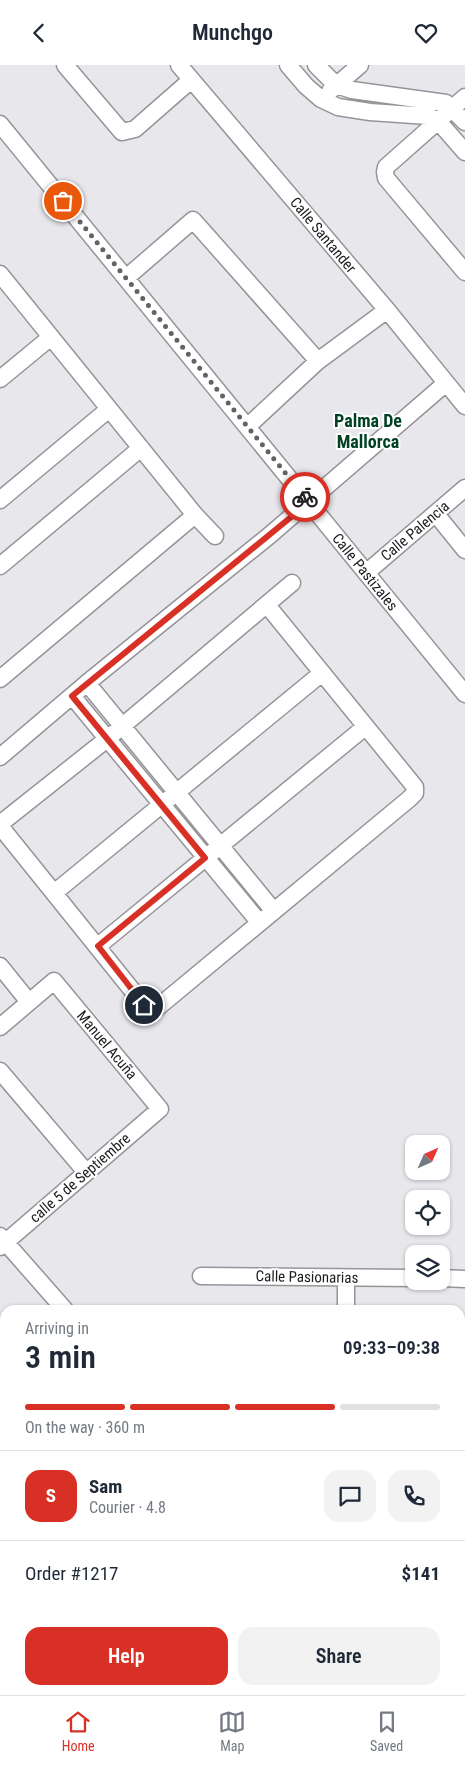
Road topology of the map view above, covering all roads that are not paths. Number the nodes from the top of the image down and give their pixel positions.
1 (65, 65) edge
2 (179, 65) edge
3 (288, 65) edge
4 (316, 65) edge
5 (360, 65) edge
6 (191, 80) junction
7 (336, 85) junction
8 (465, 97) edge
9 (321, 99) junction
10 (452, 107) junction
11 (438, 121) junction
12 (465, 122) edge
13 (0, 124) edge
14 (465, 152) edge
15 (465, 272) edge
16 (0, 274) edge
17 (126, 278) junction
18 (387, 310) junction
19 (51, 337) junction
20 (318, 361) junction
21 (0, 379) edge
22 (446, 383) junction
23 (465, 406) edge
24 (109, 409) junction
25 (248, 426) junction
26 (141, 448) junction
27 (465, 489) edge
28 (0, 500) edge
29 (309, 502) junction
30 (436, 514) junction
31 (195, 515) junction
32 (215, 536) dead end
33 (465, 550) edge
34 (0, 566) edge
35 (366, 573) junction
36 (292, 583) dead end
37 (267, 605) junction
38 (322, 673) junction
39 (0, 679) edge
40 (87, 683) junction
41 (465, 693) edge
42 (72, 696) junction
43 (121, 727) junction
44 (365, 727) junction
45 (107, 739) junction
46 (0, 757) edge
47 (175, 793) junction
48 (161, 805) junction
49 (0, 825) edge
50 (220, 847) junction
51 (205, 858) junction
52 (54, 893) junction
53 (273, 910) junction
54 (259, 922) junction
55 (98, 946) junction
56 (0, 967) edge
57 (29, 1002) junction
58 (0, 1027) edge
59 (0, 1071) edge
60 (160, 1109) joint
61 (86, 1172) junction
62 (2, 1242) edge
63 (201, 1276) dead end
64 (346, 1278) junction
65 (405, 1278) edge
66 (450, 1279) edge
67 (465, 1279) edge
68 (61, 1305) edge
69 (346, 1305) edge

1 - 6 street
2 - 6 street, Calle Santander
3 - 9 street
4 - 7 street
5 - 7 street
6 - 18 street, Calle Santander
7 - 9 street
7 - 10 street
8 - 10 street
9 - 11 street
10 - 11 street
10 - 12 street
11 - 14 street
11 - 15 street
13 - 17 street, Calle Pastizales
16 - 19 street
17 - 20 street
17 - 25 street, Calle Pastizales
18 - 20 street
18 - 22 street, Calle Santander
19 - 21 street
19 - 24 street
20 - 25 street
22 - 23 street, Calle Santander
22 - 29 street
24 - 26 street
24 - 28 street
25 - 29 street, Calle Pastizales
26 - 31 street
26 - 34 street
27 - 30 street, Calle Palencia
29 - 35 street, Calle Pastizales
29 - 40 street
30 - 33 street
30 - 35 street, Calle Palencia
31 - 32 street
31 - 39 street
35 - 41 street, Calle Pastizales
36 - 37 street
37 - 38 street
37 - 43 street
38 - 44 street
38 - 47 street
40 - 42 street
40 - 43 street
42 - 45 street
42 - 46 street
43 - 45 street
43 - 47 street
44 - 50 street
44 - 53 street
45 - 48 street
45 - 49 street
47 - 48 street
47 - 50 street
48 - 51 street
48 - 52 street
49 - 52 street
50 - 51 street
50 - 53 street
51 - 54 street
51 - 55 street
52 - 55 street
53 - 54 street
54 - 55 street
56 - 57 street
57 - 58 street
57 - 60 street, Manuel Acuña
59 - 61 street
60 - 61 street, calle 5 de Septiembre
61 - 62 street, calle 5 de Septiembre
62 - 68 street
63 - 64 street, Calle Pasionarias
64 - 65 street, Calle Pasionarias
64 - 69 street
66 - 67 street

